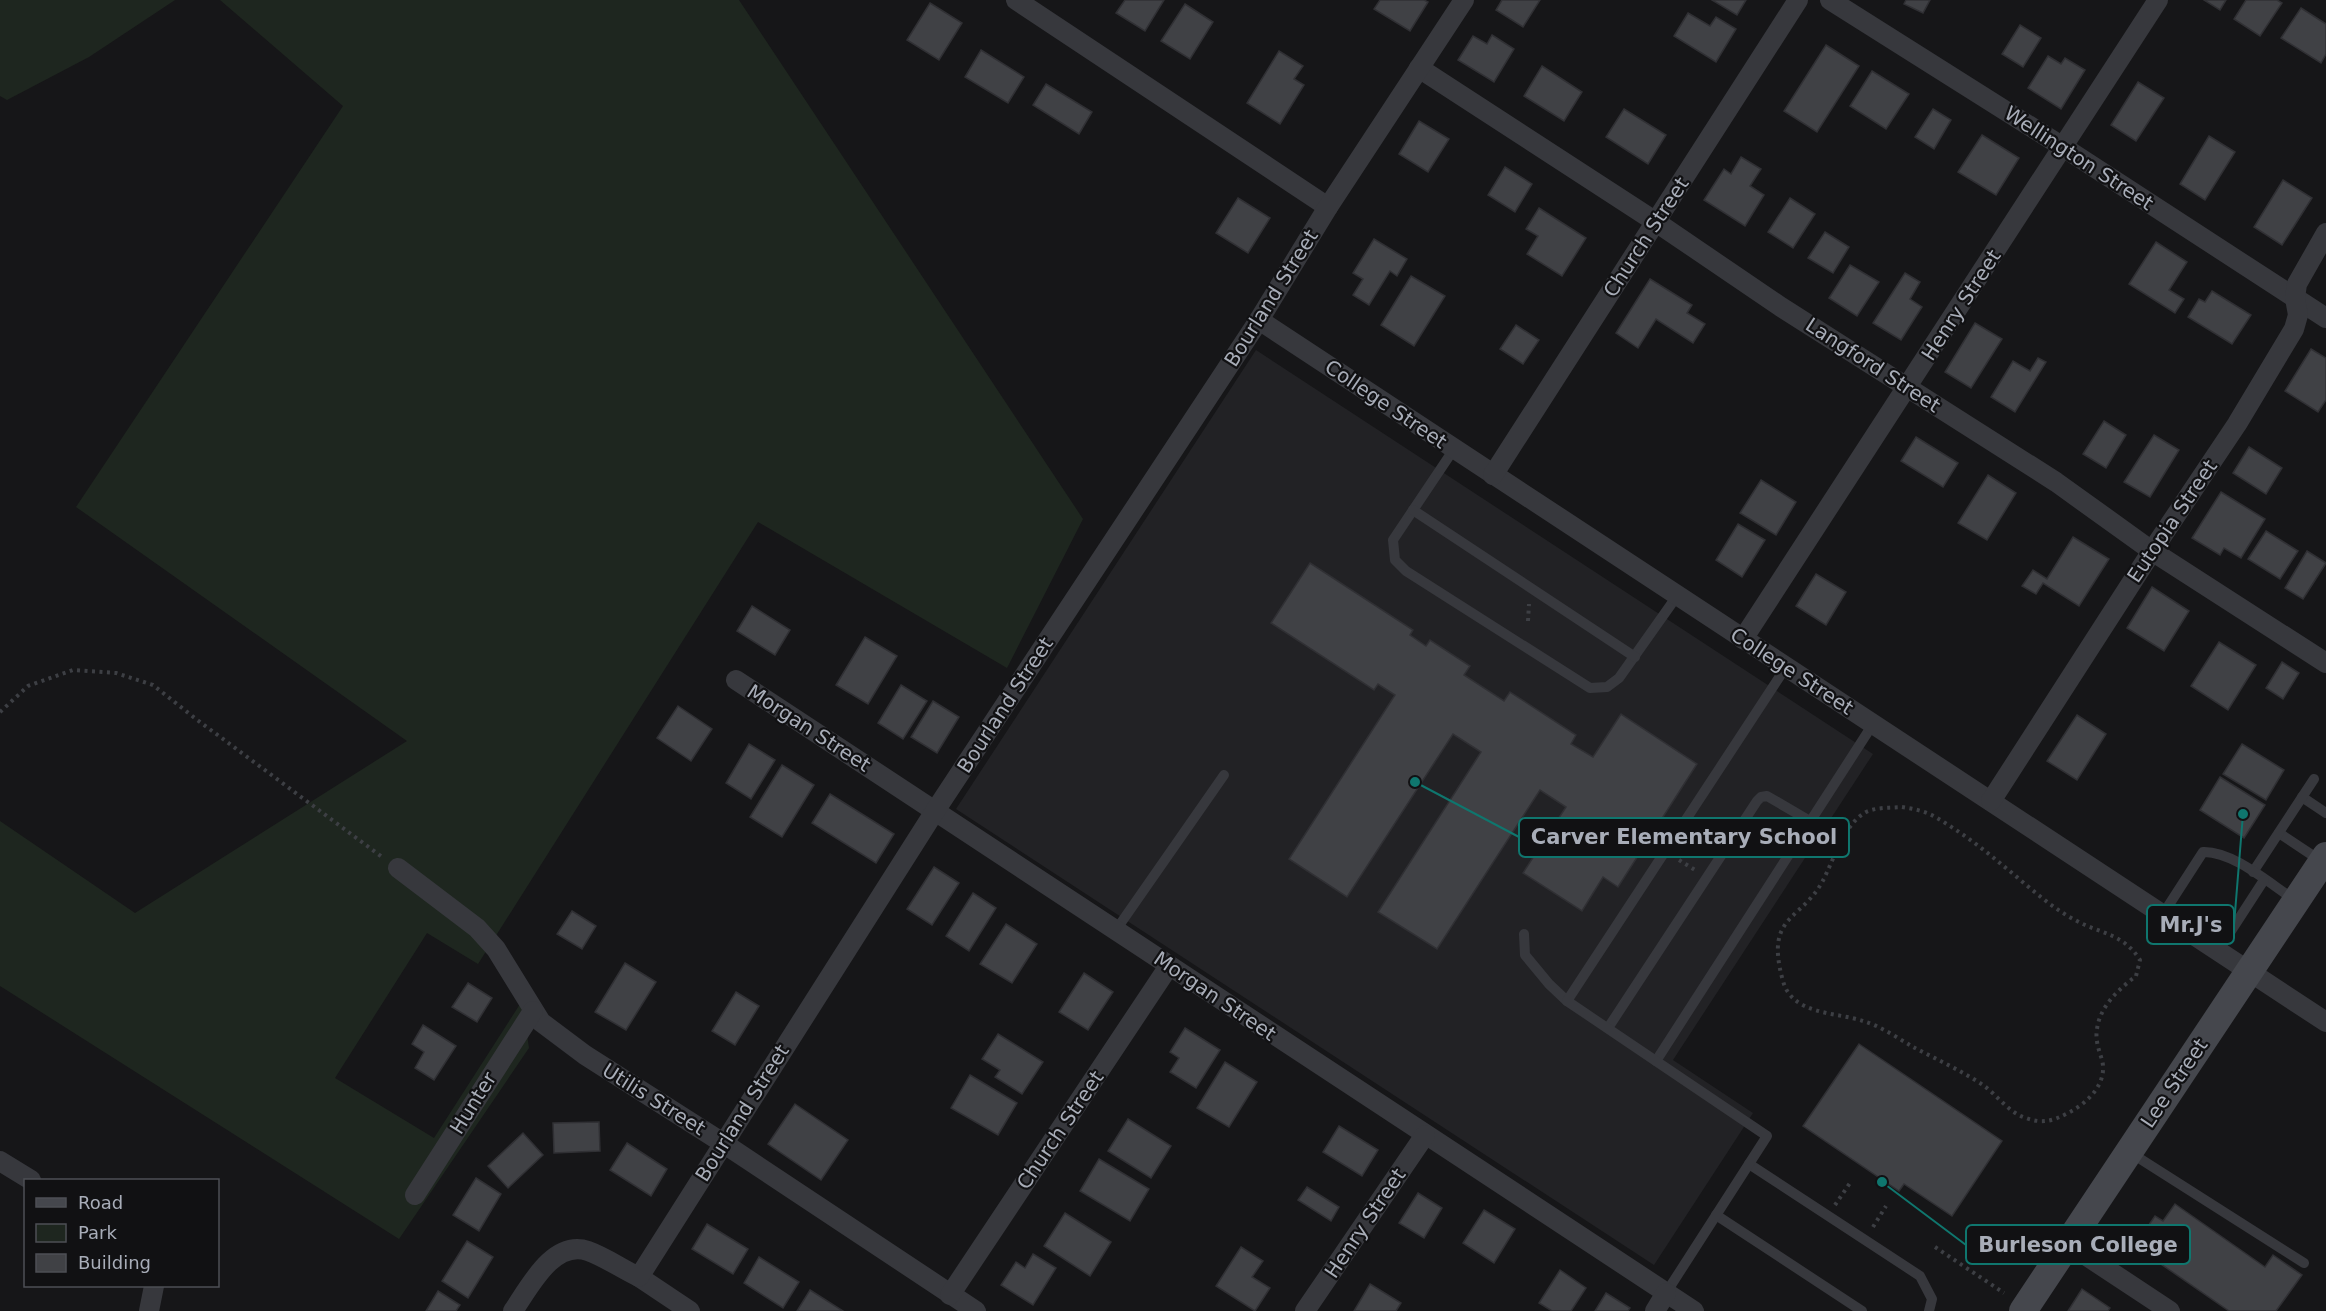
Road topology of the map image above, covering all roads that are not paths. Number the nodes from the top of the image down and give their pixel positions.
1 (1016, 0) edge
2 (1464, 0) edge
3 (1798, 0) edge
4 (1830, 0) edge
5 (2158, 0) edge
6 (1419, 68) junction
7 (2063, 147) junction
8 (1328, 207) junction
9 (1656, 222) junction
10 (2326, 233) edge
11 (2295, 298) junction
12 (2326, 318) edge
13 (1259, 320) junction
14 (1908, 388) junction
15 (1454, 449) junction
16 (1493, 475) junction
17 (1413, 510) junction
18 (2152, 550) junction
19 (1677, 596) junction
20 (1743, 639) junction
21 (1635, 657) junction
22 (2326, 663) edge
23 (1786, 668) junction
24 (736, 680) dead end
25 (1873, 724) junction
26 (1224, 775) dead end
27 (2314, 779) dead end
28 (2302, 797) junction
29 (1991, 801) junction
30 (935, 811) junction
31 (2326, 813) edge
32 (1810, 821) junction
33 (2278, 833) junction
34 (2324, 859) edge
35 (398, 868) road end
36 (2253, 872) junction
37 (2264, 880) junction
38 (2296, 901) junction
39 (2163, 914) junction
40 (1116, 930) junction
41 (1524, 934) dead end
42 (2218, 951) junction
43 (1169, 966) junction
44 (2248, 971) junction
45 (1567, 1001) junction
46 (533, 1011) junction
47 (2326, 1022) edge
48 (1608, 1028) junction
49 (1656, 1061) junction
50 (1425, 1135) junction
51 (723, 1143) junction
52 (2128, 1151) junction
53 (0, 1161) edge
54 (1749, 1164) junction
55 (29, 1179) edge
56 (415, 1196) dead end
57 (1716, 1215) junction
58 (2067, 1243) junction
59 (2304, 1263) dead end
60 (639, 1277) junction
61 (154, 1287) edge
62 (1666, 1293) junction
63 (950, 1294) junction
64 (2013, 1302) edge
65 (149, 1311) edge
66 (513, 1311) edge
67 (690, 1311) edge
68 (976, 1311) edge
69 (1305, 1311) edge
70 (1655, 1311) edge
71 (1694, 1311) edge
72 (1862, 1311) edge
73 (1929, 1311) edge
74 (2169, 1311) edge

1 - 8 street
2 - 6 street, Bourland Street
3 - 9 street, Church Street
4 - 7 street, Wellington Street
5 - 7 street, Henry Street
6 - 8 street, Bourland Street
6 - 9 street, Langford Street
7 - 11 street, Wellington Street
7 - 14 street, Henry Street
8 - 13 street, Bourland Street
9 - 14 street, Langford Street
9 - 16 street, Church Street
10 - 11 street, Eutopia Street
11 - 12 street, Wellington Street
11 - 18 street, Eutopia Street
13 - 15 street, College Street
13 - 30 street, Bourland Street
14 - 18 street, Langford Street
14 - 20 street, Henry Street
15 - 16 street, College Street
15 - 17 lane
16 - 19 street, College Street
17 - 21 lane
17 - 21 lane
18 - 22 street, Langford Street
18 - 29 street, Eutopia Street
19 - 20 street, College Street
19 - 21 lane
20 - 23 street, College Street
23 - 25 street, College Street
23 - 45 lane
24 - 30 street, Morgan Street
25 - 29 street, College Street
25 - 32 lane
26 - 40 lane
27 - 28 lane
28 - 31 lane
28 - 33 lane
29 - 39 street, College Street
30 - 40 street, Morgan Street
30 - 51 street, Bourland Street
32 - 48 lane
32 - 49 lane
33 - 34 lane
33 - 36 lane
34 - 38 main road, Lee Street
35 - 46 street, Utilis Street
36 - 37 lane
36 - 39 lane
37 - 38 lane
37 - 42 lane
38 - 44 main road, Lee Street
39 - 42 street, College Street
40 - 43 street, Morgan Street
41 - 45 lane
42 - 44 street, College Street
43 - 50 street, Morgan Street
43 - 63 street, Church Street
44 - 47 street, College Street
44 - 52 main road, Lee Street
45 - 48 lane
46 - 51 street, Utilis Street
46 - 56 street, Hunter
48 - 49 lane
49 - 54 lane
50 - 62 street, Morgan Street
50 - 69 street, Henry Street
51 - 60 street, Bourland Street
51 - 63 street, Utilis Street
52 - 58 main road, Lee Street
52 - 59 lane
53 - 55 street
54 - 57 lane
54 - 73 lane
57 - 62 lane
57 - 72 lane
58 - 64 main road, Lee Street
58 - 74 street
60 - 66 street
60 - 67 street
61 - 65 street
62 - 70 street
62 - 71 street, Morgan Street
63 - 68 street, Utilis Street

